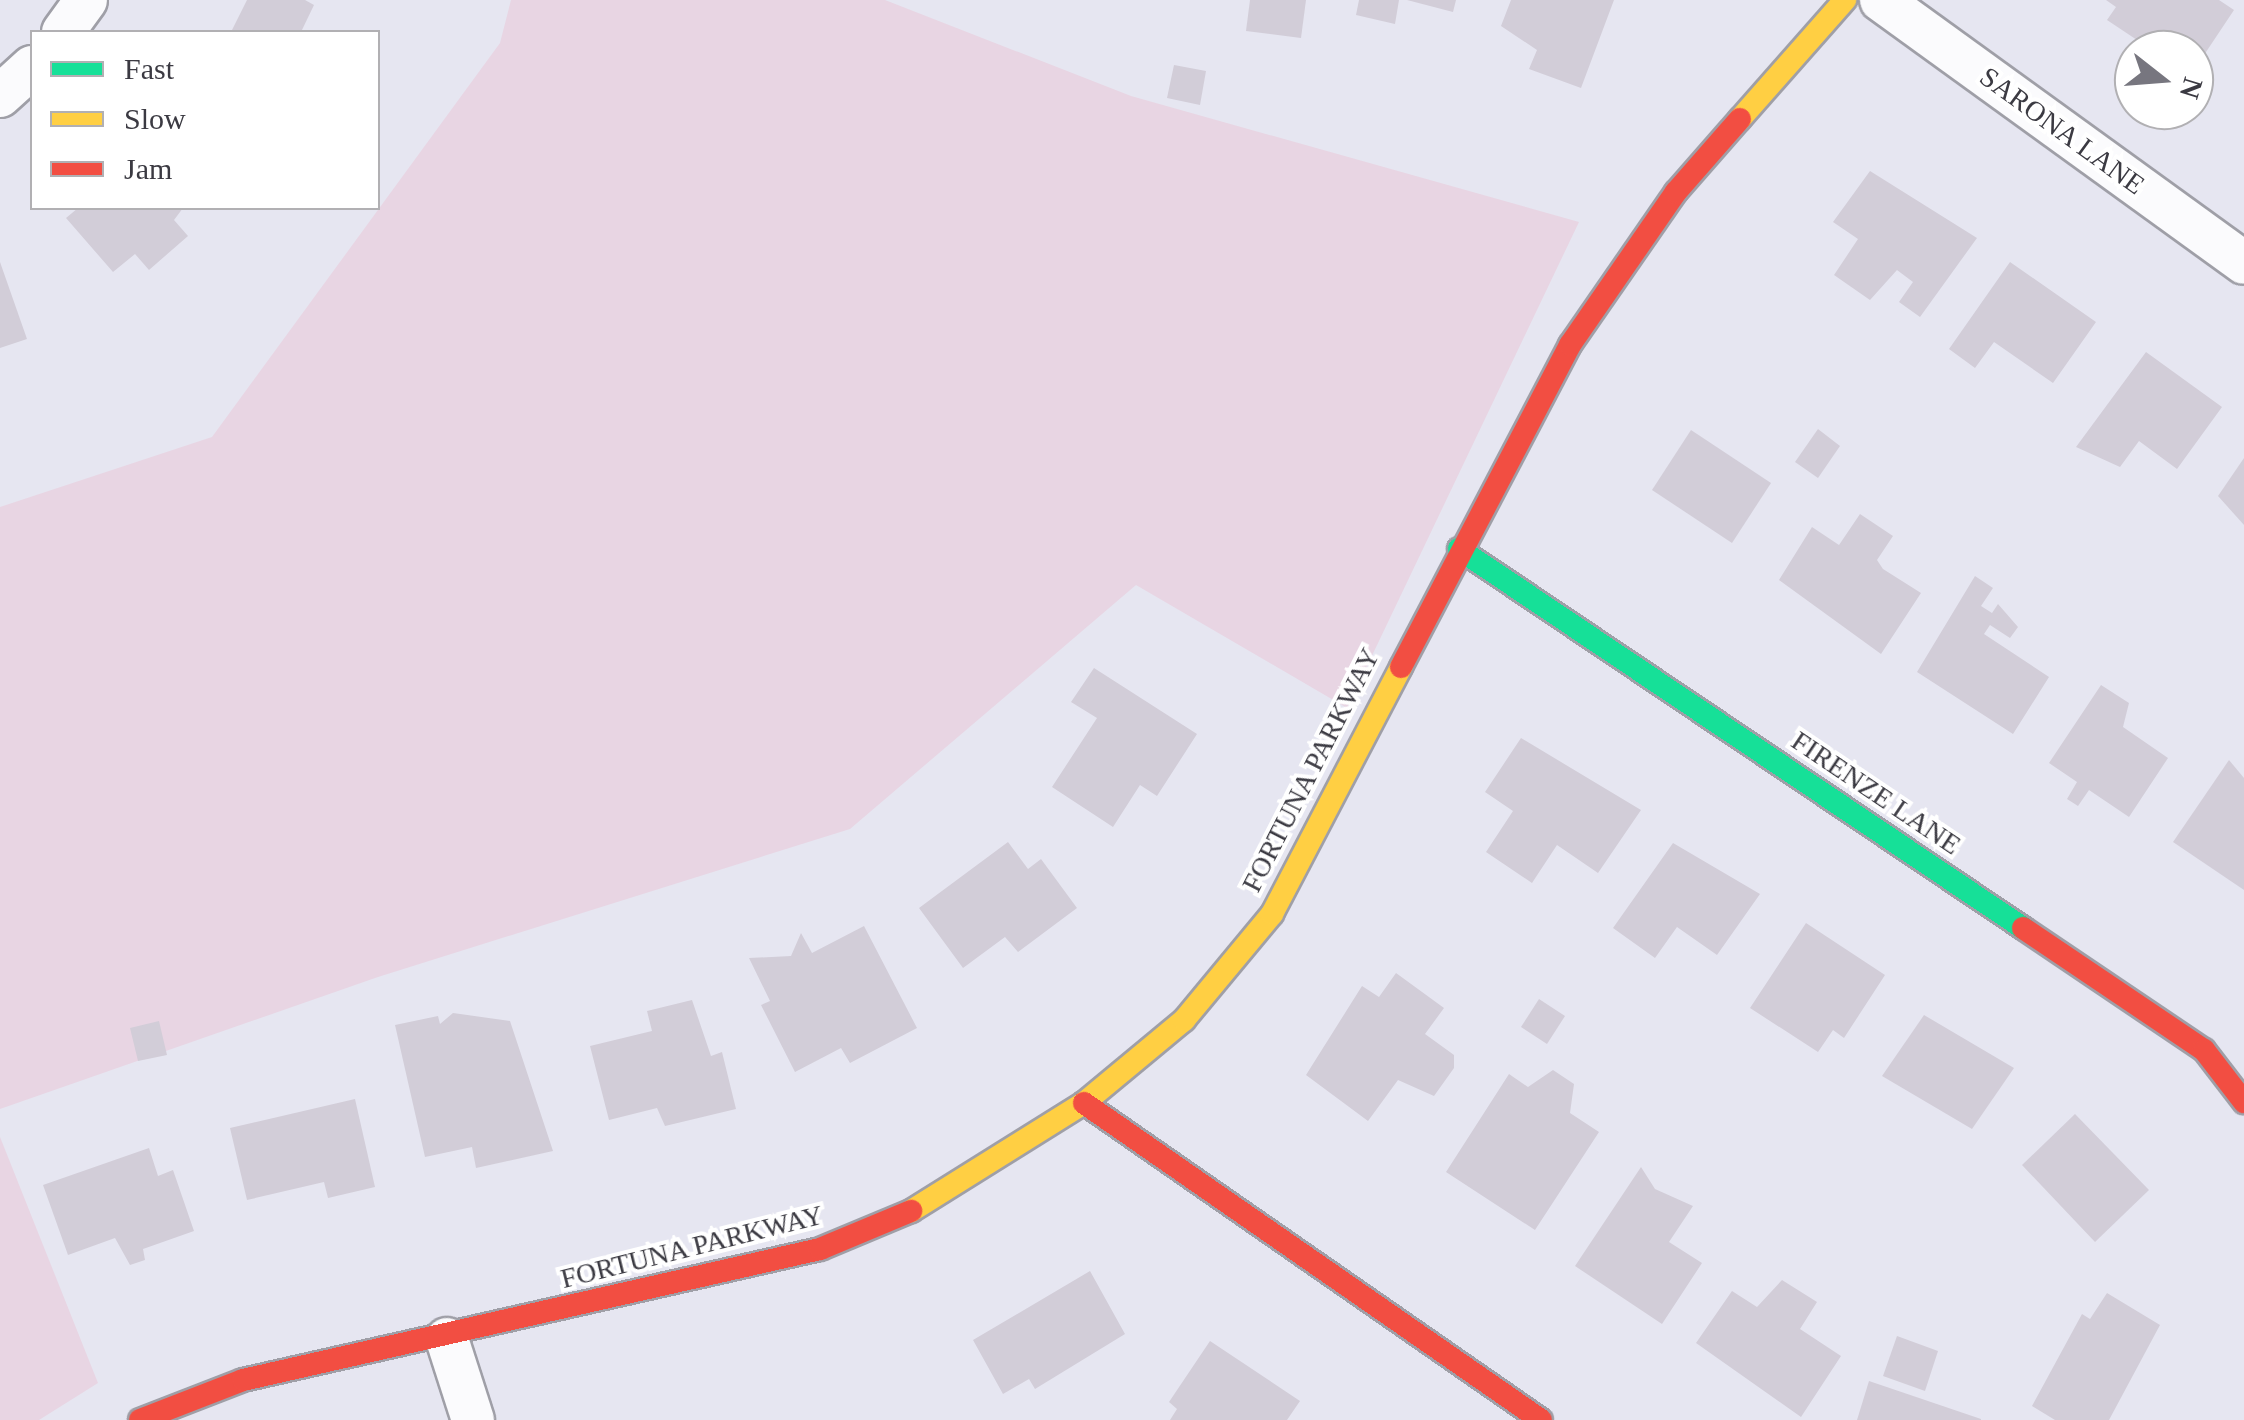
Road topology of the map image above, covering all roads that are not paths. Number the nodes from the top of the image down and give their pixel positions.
1 (86, 0) edge
2 (1845, 0) edge
3 (1881, 0) edge
4 (64, 30) edge
5 (30, 68) edge
6 (0, 96) edge
7 (2244, 262) edge
8 (1459, 549) junction
9 (2244, 1102) edge
10 (1084, 1104) junction
11 (447, 1339) junction
12 (140, 1420) edge
13 (473, 1420) edge
14 (1541, 1420) edge

1 - 4 street
2 - 8 street, FORTUNA PARKWAY
3 - 7 street, SARONA LANE
5 - 6 street
8 - 9 street, FIRENZE LANE
8 - 10 street, FORTUNA PARKWAY
10 - 11 street, FORTUNA PARKWAY
10 - 14 street
11 - 12 street, FORTUNA PARKWAY
11 - 13 street

